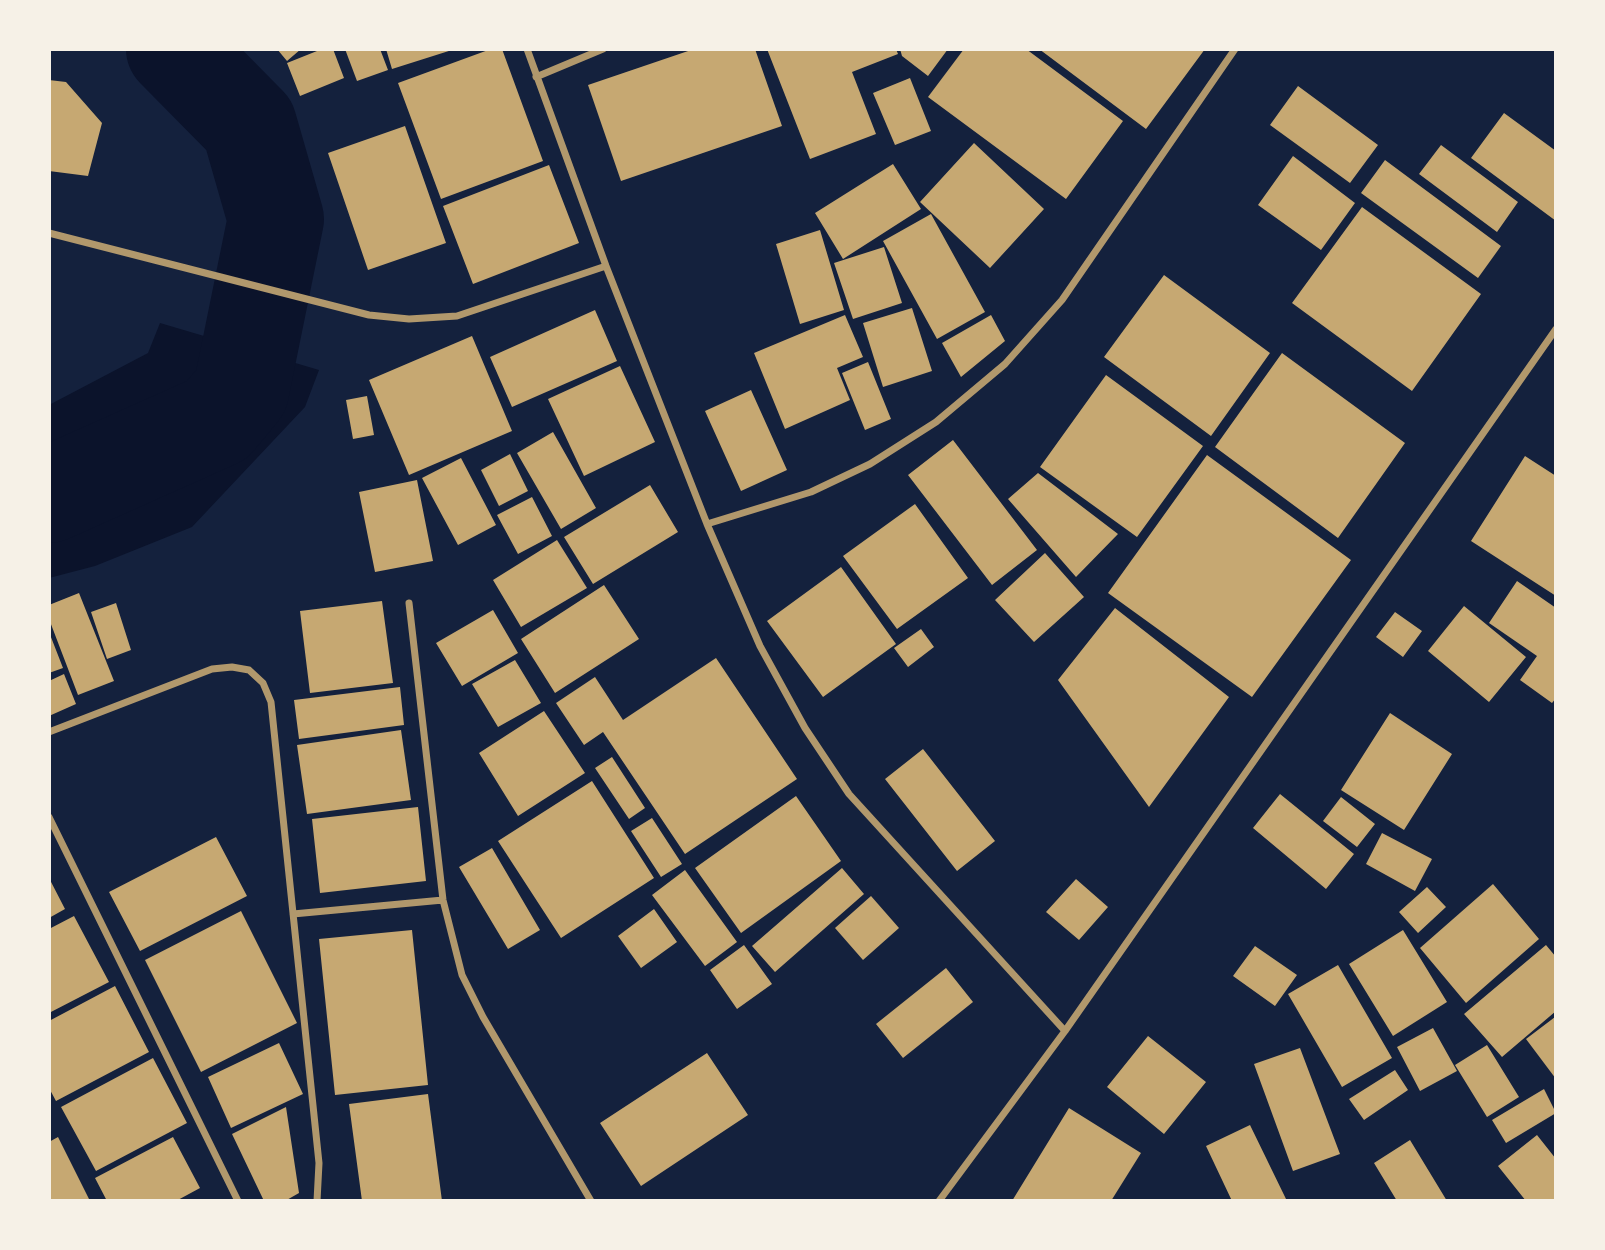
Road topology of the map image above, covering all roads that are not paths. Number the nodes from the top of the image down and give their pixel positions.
1 (527, 49) edge
2 (603, 49) edge
3 (1236, 49) edge
4 (536, 77) junction
5 (49, 233) edge
6 (606, 266) junction
7 (1556, 328) edge
8 (707, 524) junction
9 (409, 603) dead end
10 (49, 732) edge
11 (49, 817) edge
12 (443, 900) junction
13 (293, 914) junction
14 (1065, 1031) junction
15 (238, 1201) edge
16 (317, 1201) edge
17 (592, 1201) edge
18 (939, 1201) edge

1 - 4 street
2 - 4 street
3 - 8 street
4 - 6 street
5 - 6 street
6 - 8 street
7 - 14 street
8 - 14 street
9 - 12 street
10 - 13 street
11 - 15 street
12 - 13 street
12 - 17 street
13 - 16 street
14 - 18 street

